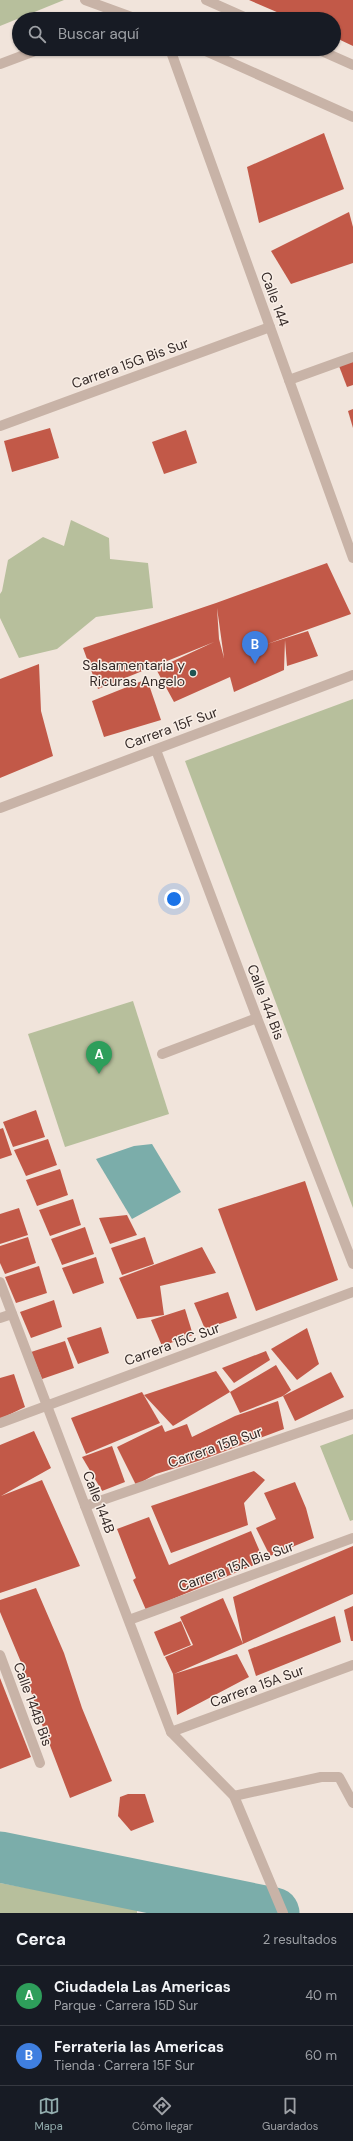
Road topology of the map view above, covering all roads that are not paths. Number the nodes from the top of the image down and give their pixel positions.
1 (85, 0) edge
2 (206, 0) edge
3 (119, 12) edge
4 (233, 12) edge
5 (21, 56) edge
6 (173, 56) edge
7 (217, 56) edge
8 (333, 56) edge
9 (0, 64) edge
10 (353, 65) edge
11 (353, 117) edge
12 (270, 327) junction
13 (353, 357) edge
14 (289, 380) junction
15 (0, 426) edge
16 (353, 558) edge
17 (353, 675) edge
18 (156, 750) junction
19 (0, 808) edge
20 (257, 1018) junction
21 (162, 1054) dead end
22 (353, 1264) edge
23 (0, 1282) edge
24 (353, 1292) edge
25 (12, 1314) junction
26 (0, 1318) edge
27 (47, 1406) junction
28 (353, 1414) edge
29 (0, 1423) edge
30 (86, 1506) junction
31 (353, 1538) edge
32 (129, 1620) junction
33 (0, 1655) edge
34 (353, 1665) edge
35 (171, 1732) junction
36 (40, 1763) dead end
37 (234, 1796) junction
38 (353, 1803) edge
39 (283, 1913) edge

1 - 3 street
2 - 4 street
5 - 9 street
6 - 12 street, Calle 144
7 - 11 street
8 - 10 street
12 - 14 street, Calle 144
12 - 15 street, Carrera 15G Bis Sur
13 - 14 street
14 - 16 street, Calle 144
17 - 18 street, Carrera 15F Sur
18 - 19 street, Carrera 15F Sur
18 - 20 street, Calle 144 Bis
20 - 21 street
20 - 22 street, Calle 144 Bis
23 - 25 street, Calle 144B
24 - 27 street, Carrera 15C Sur
25 - 26 street
25 - 27 street, Calle 144B
27 - 29 street, Carrera 15C Sur
27 - 30 street, Calle 144B
28 - 30 street, Carrera 15B Sur
30 - 32 street, Calle 144B
31 - 32 street, Carrera 15A Bis Sur
32 - 35 street, Calle 144B
33 - 36 street, Calle 144B Bis
34 - 35 street, Carrera 15A Sur
35 - 37 street
37 - 38 street
37 - 39 street

